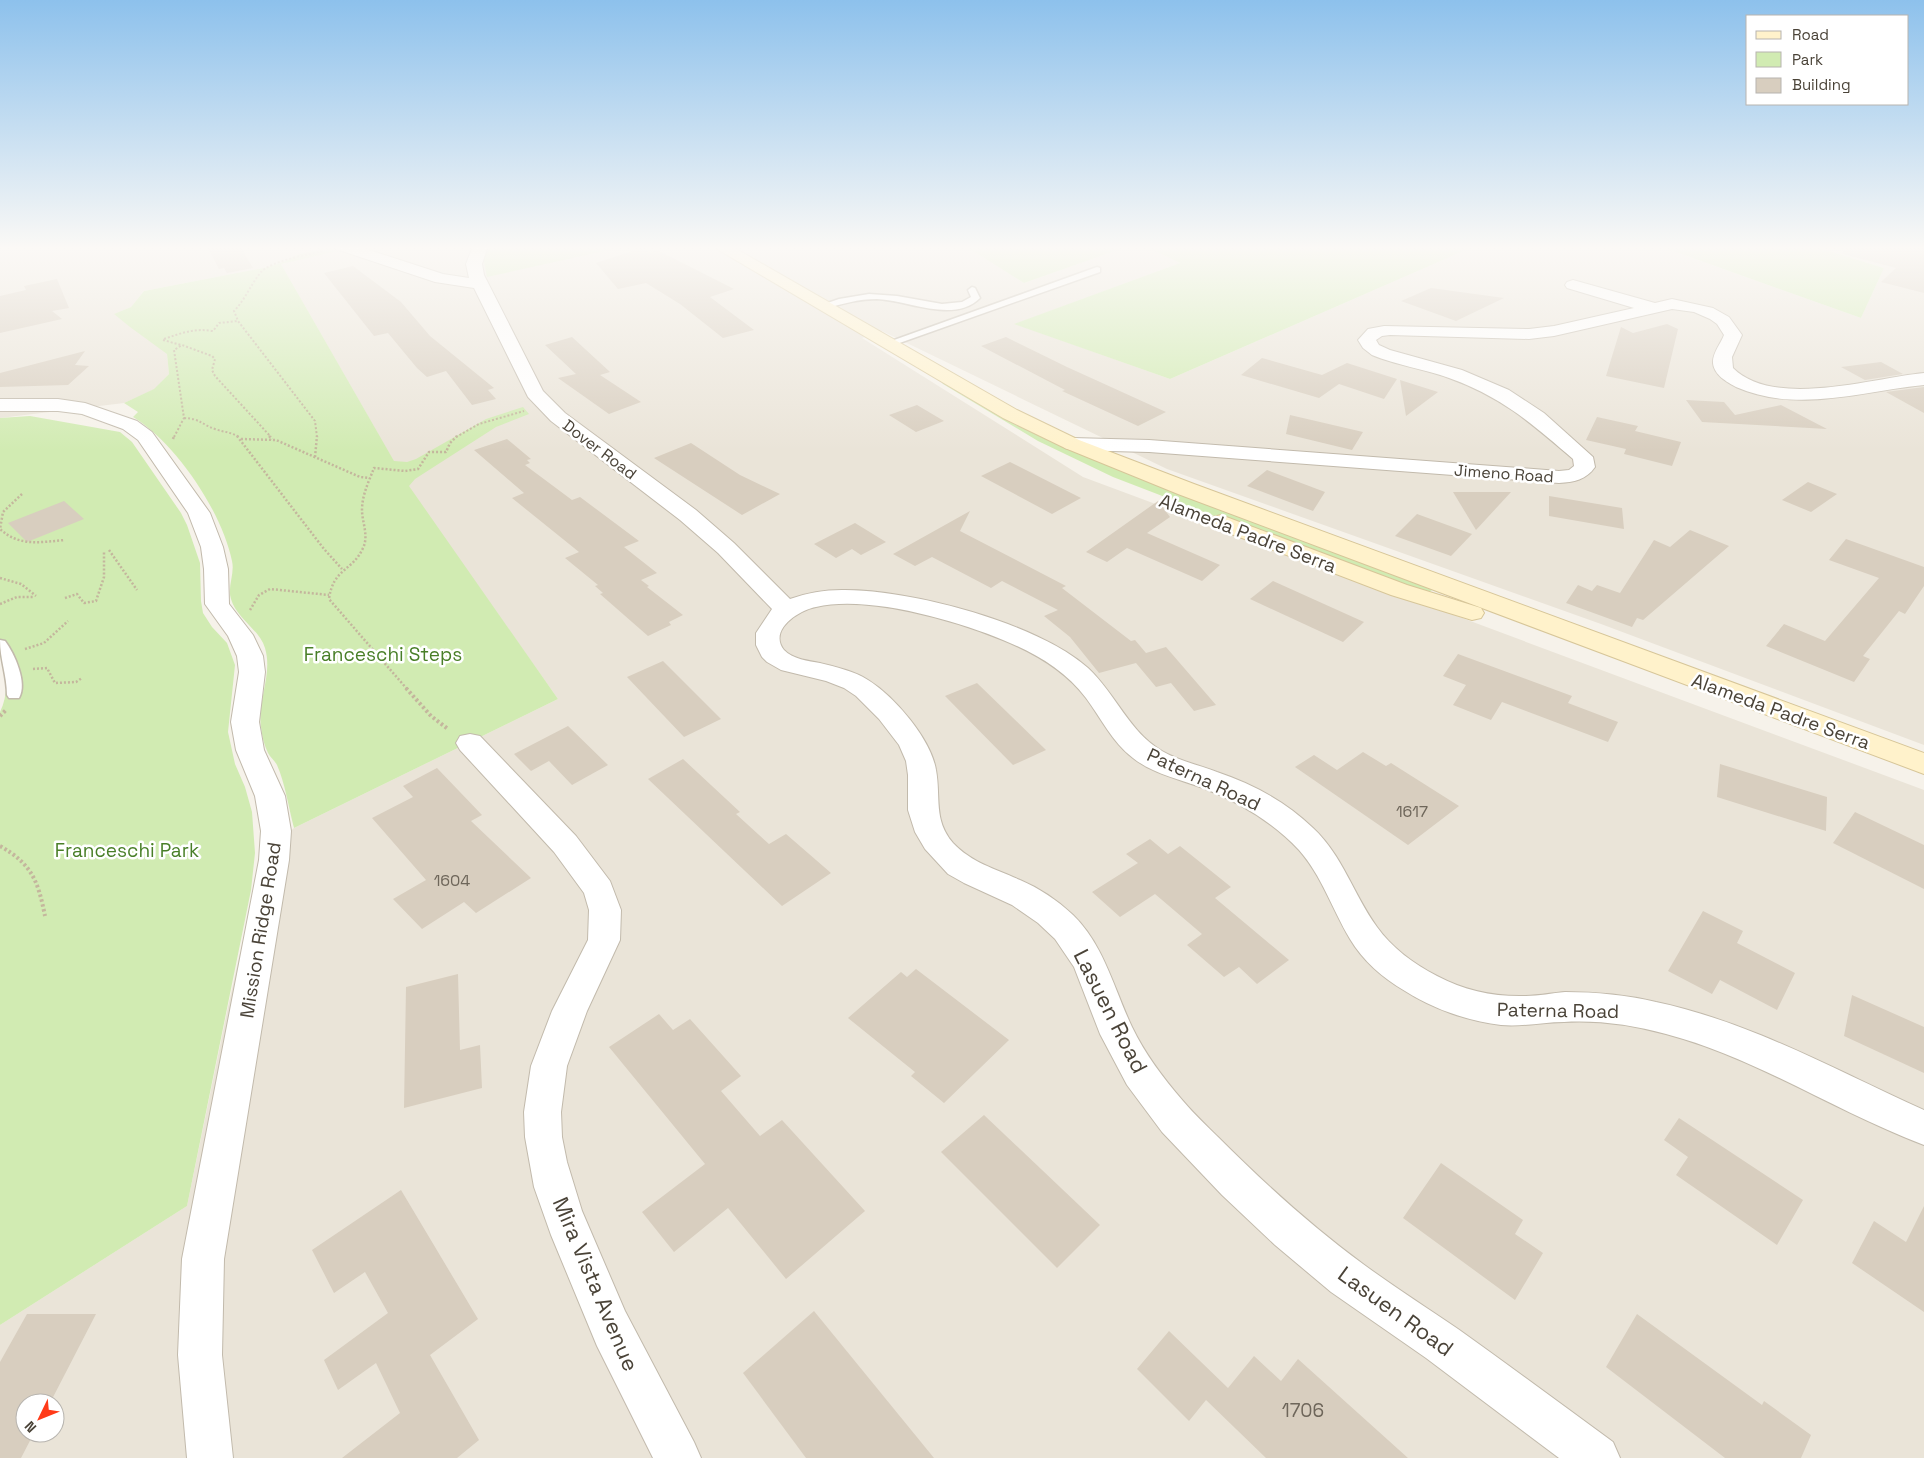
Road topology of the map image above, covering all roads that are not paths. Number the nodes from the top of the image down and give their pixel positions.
1 (495, 314) edge
2 (838, 314) edge
3 (973, 314) edge
4 (1627, 314) edge
5 (1712, 314) edge
6 (888, 344) junction
7 (1924, 379) edge
8 (0, 404) edge
9 (1072, 444) junction
10 (787, 610) junction
11 (4, 650) edge
12 (1638, 658) junction
13 (14, 695) dead end
14 (470, 743) road end
15 (1924, 764) edge
16 (1924, 1128) edge
17 (210, 1458) edge
18 (678, 1458) edge
19 (1597, 1458) edge

1 - 10 street, Dover Road
2 - 6 street, Alameda Padre Serra
3 - 6 lane
4 - 9 street, Jimeno Road
5 - 7 street, Jimeno Road
6 - 9 street, Alameda Padre Serra
6 - 12 street, Alameda Padre Serra
8 - 17 street, Mission Ridge Road
9 - 12 street, Alameda Padre Serra
10 - 16 street, Paterna Road
10 - 19 street, Lasuen Road
11 - 13 lane
12 - 15 street, Alameda Padre Serra
14 - 18 street, Mira Vista Avenue

